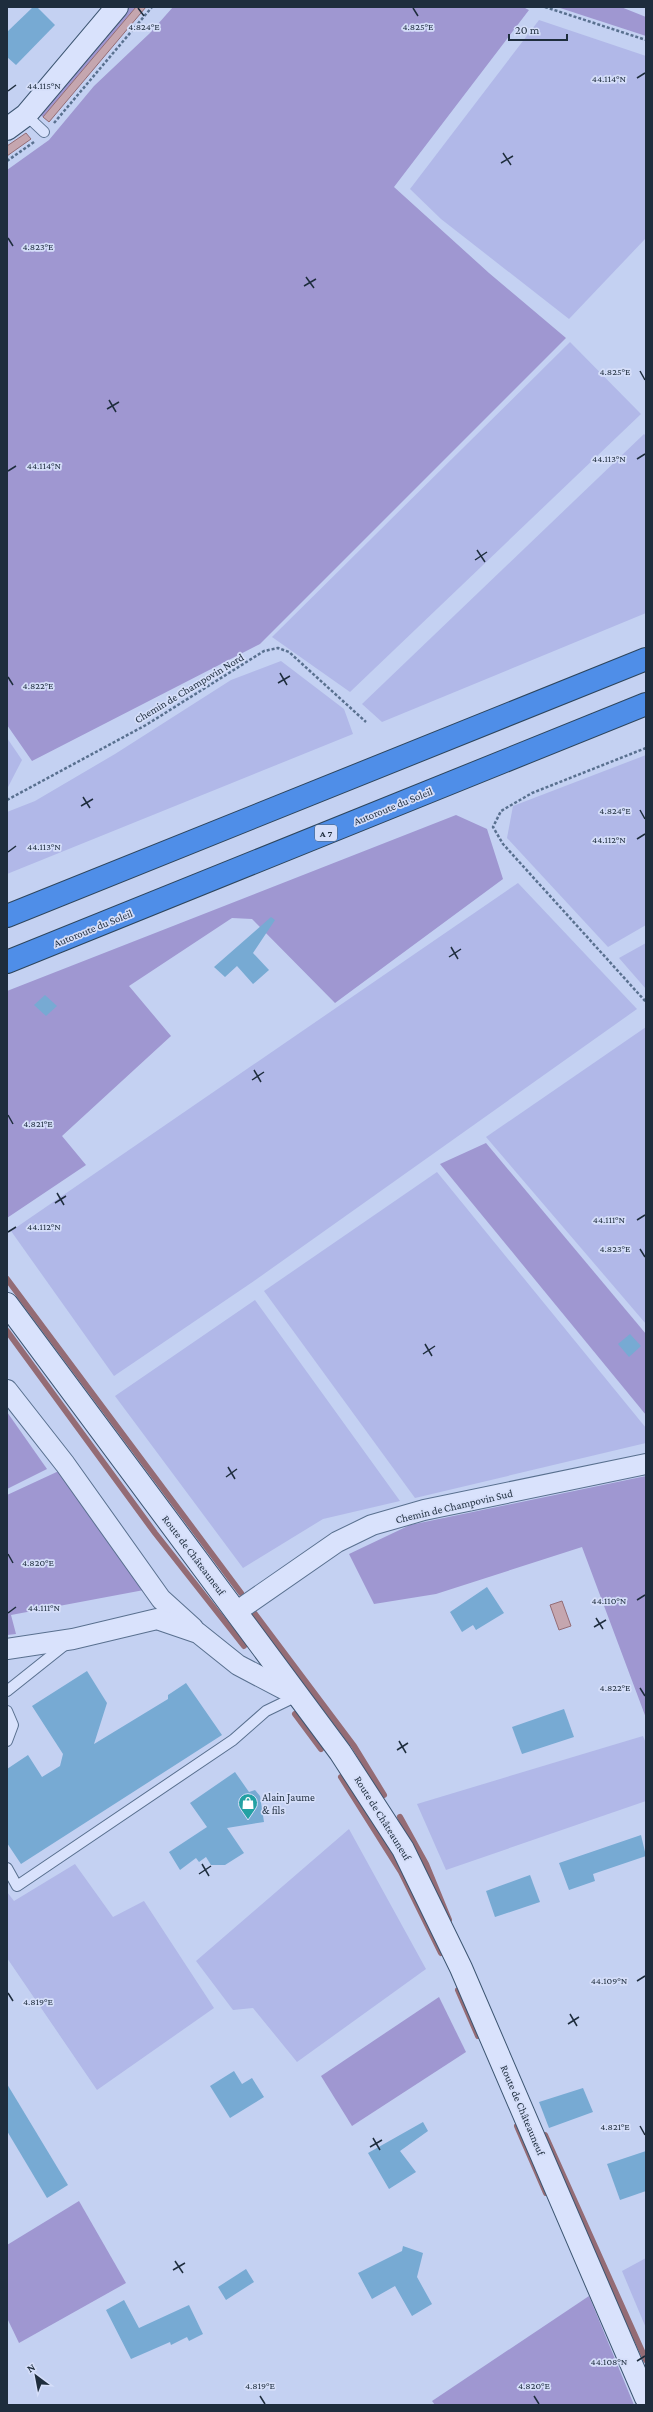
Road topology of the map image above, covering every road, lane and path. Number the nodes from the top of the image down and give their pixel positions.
1 (117, 7) edge
2 (152, 7) edge
3 (544, 7) edge
4 (646, 40) edge
5 (26, 115) junction
6 (7, 129) edge
7 (44, 132) junction
8 (7, 161) edge
9 (646, 659) edge
10 (646, 704) edge
11 (366, 722) dead end
12 (646, 748) edge
13 (7, 800) edge
14 (7, 916) edge
15 (7, 962) edge
16 (646, 1002) edge
17 (7, 1304) edge
18 (7, 1390) edge
19 (646, 1464) edge
20 (236, 1612) junction
21 (198, 1633) junction
22 (73, 1639) junction
23 (7, 1649) edge
24 (7, 1691) edge
25 (297, 1696) junction
26 (7, 1711) edge
27 (7, 1741) edge
28 (7, 1868) edge
29 (646, 2398) edge

1 - 5 main road
2 - 7 path
3 - 4 path
5 - 6 main road
5 - 7 lane
7 - 8 path
9 - 14 highway
10 - 15 highway, Autoroute du Soleil / A 7
11 - 13 path, Chemin de Champovin Nord
12 - 16 path
17 - 20 main road, Route de Châteauneuf
18 - 21 street
19 - 20 street, Chemin de Champovin Sud
20 - 25 main road, Route de Châteauneuf
21 - 22 street
21 - 25 street
22 - 23 street
22 - 24 lane
25 - 28 lane
25 - 29 main road, Route de Châteauneuf
26 - 27 lane

